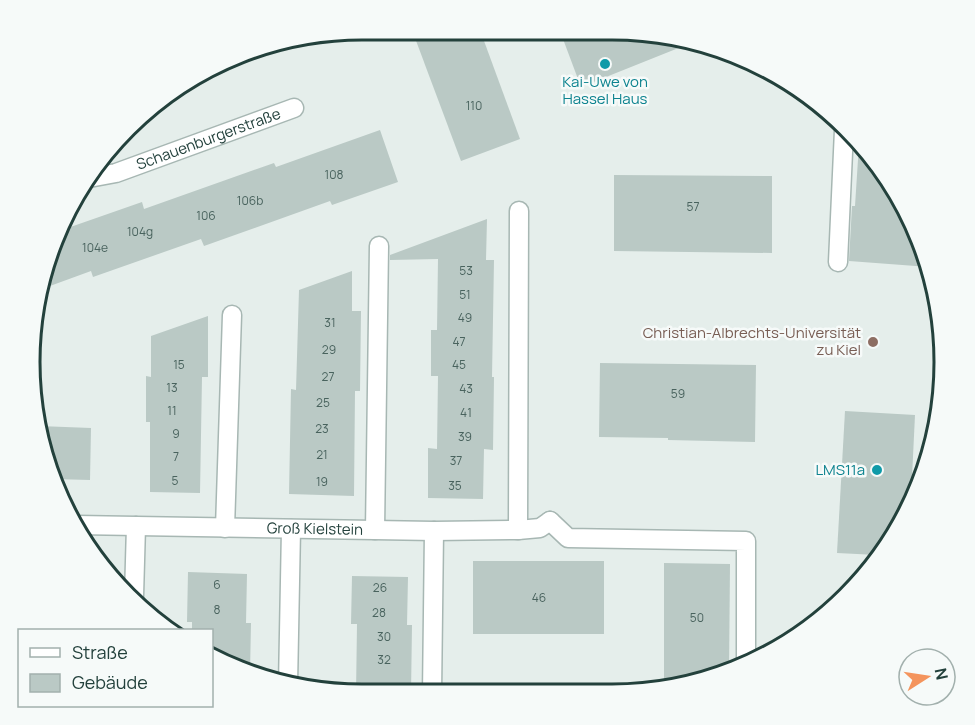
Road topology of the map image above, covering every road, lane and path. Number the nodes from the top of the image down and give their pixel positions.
1 (294, 108) dead end
2 (844, 139) edge
3 (100, 176) edge
4 (519, 211) dead end
5 (379, 246) dead end
6 (838, 262) dead end
7 (232, 315) dead end
8 (85, 525) edge
9 (136, 526) junction
10 (225, 528) junction
11 (291, 529) junction
12 (375, 530) junction
13 (518, 530) junction
14 (434, 531) junction
15 (134, 589) edge
16 (746, 655) edge
17 (288, 676) edge
18 (432, 684) edge

1 - 3 street, Schauenburgerstraße
2 - 6 street
4 - 13 street
5 - 12 street
7 - 10 street
8 - 9 street, Groß Kielstein
9 - 10 street, Groß Kielstein
9 - 15 street
10 - 11 street, Groß Kielstein
11 - 12 street, Groß Kielstein
11 - 17 street
12 - 14 street, Groß Kielstein
13 - 14 street, Groß Kielstein
13 - 16 street, Groß Kielstein
14 - 18 street

